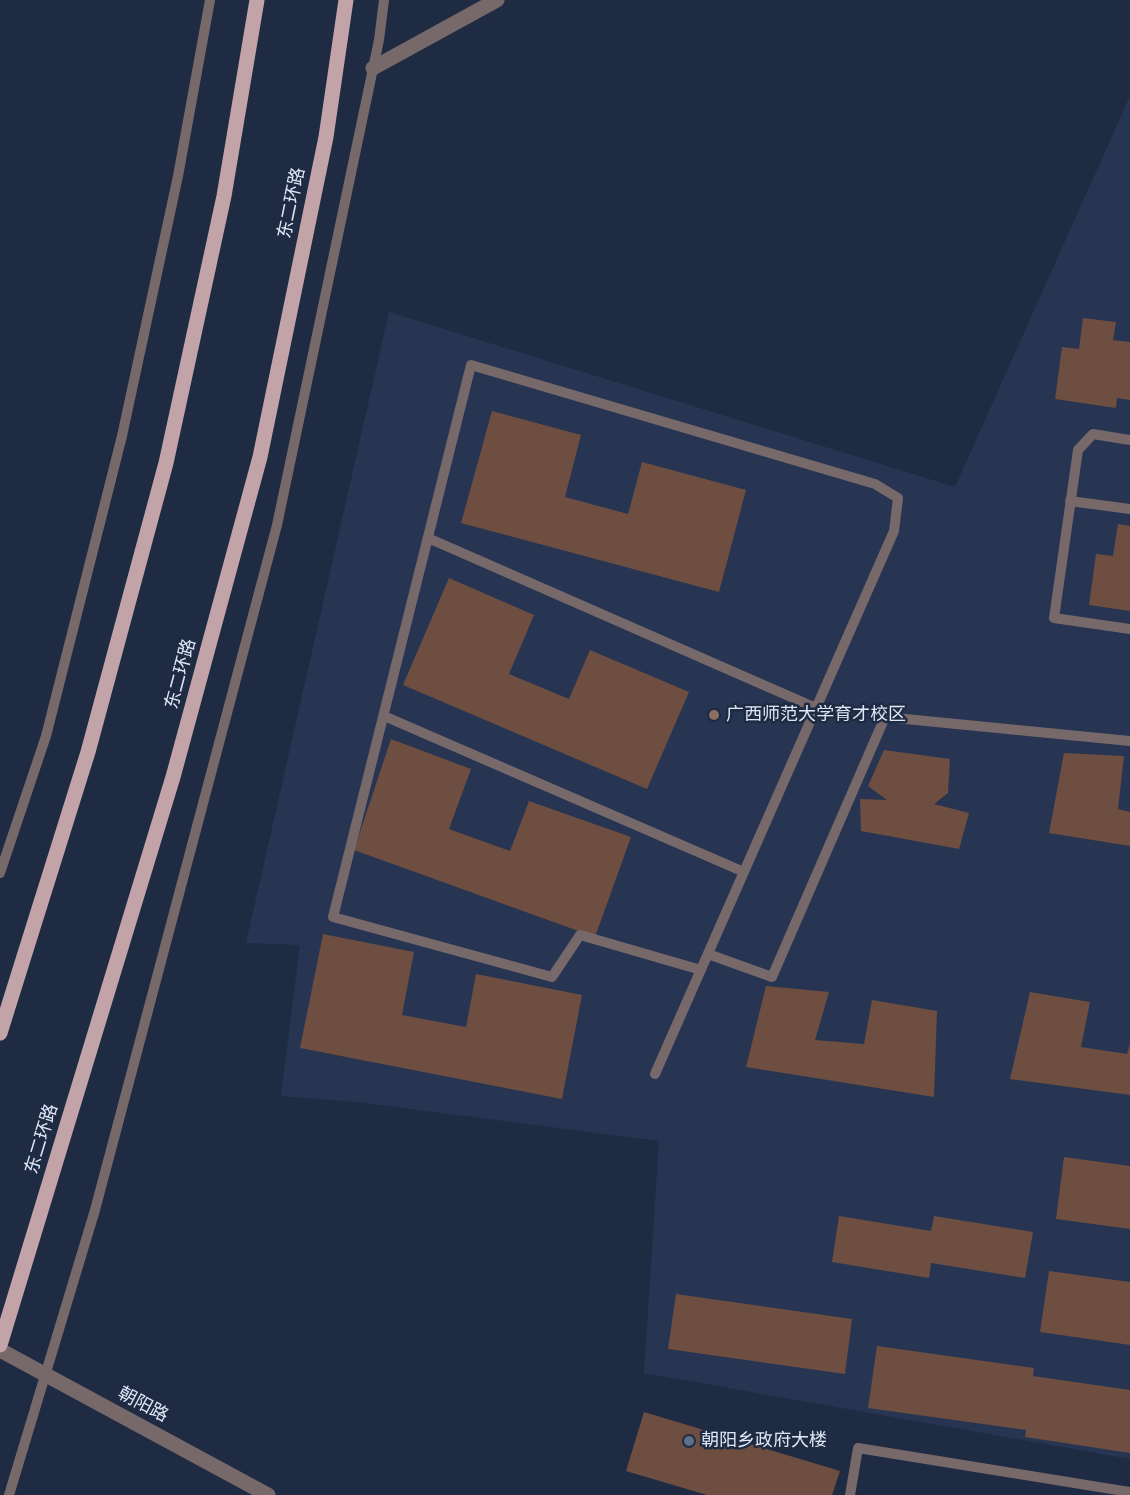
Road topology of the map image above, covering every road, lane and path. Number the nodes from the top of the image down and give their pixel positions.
1 (210, 0) edge
2 (257, 0) edge
3 (346, 0) edge
4 (384, 0) edge
5 (497, 0) edge
6 (373, 68) junction
7 (1130, 440) edge
8 (1071, 501) junction
9 (1130, 510) edge
10 (428, 537) junction
11 (1130, 629) edge
12 (816, 708) junction
13 (384, 716) junction
14 (1130, 741) edge
15 (744, 872) junction
16 (0, 873) edge
17 (708, 954) junction
18 (701, 970) junction
19 (0, 1033) edge
20 (656, 1074) dead end
21 (0, 1345) edge
22 (0, 1350) edge
23 (45, 1374) junction
24 (1130, 1492) edge
25 (9, 1495) edge
26 (268, 1495) edge
27 (850, 1495) edge

1 - 16 lane
2 - 19 main road
3 - 21 main road, 东二环路
4 - 6 lane
5 - 6 street
6 - 23 lane
7 - 8 lane
8 - 9 lane
8 - 11 lane
10 - 12 lane
10 - 12 lane
10 - 13 lane
12 - 15 lane
13 - 15 lane
13 - 18 lane
14 - 17 lane
15 - 17 lane
17 - 18 lane
18 - 20 lane
22 - 23 street, 朝阳路
23 - 25 lane
23 - 26 street, 朝阳路
24 - 27 lane

